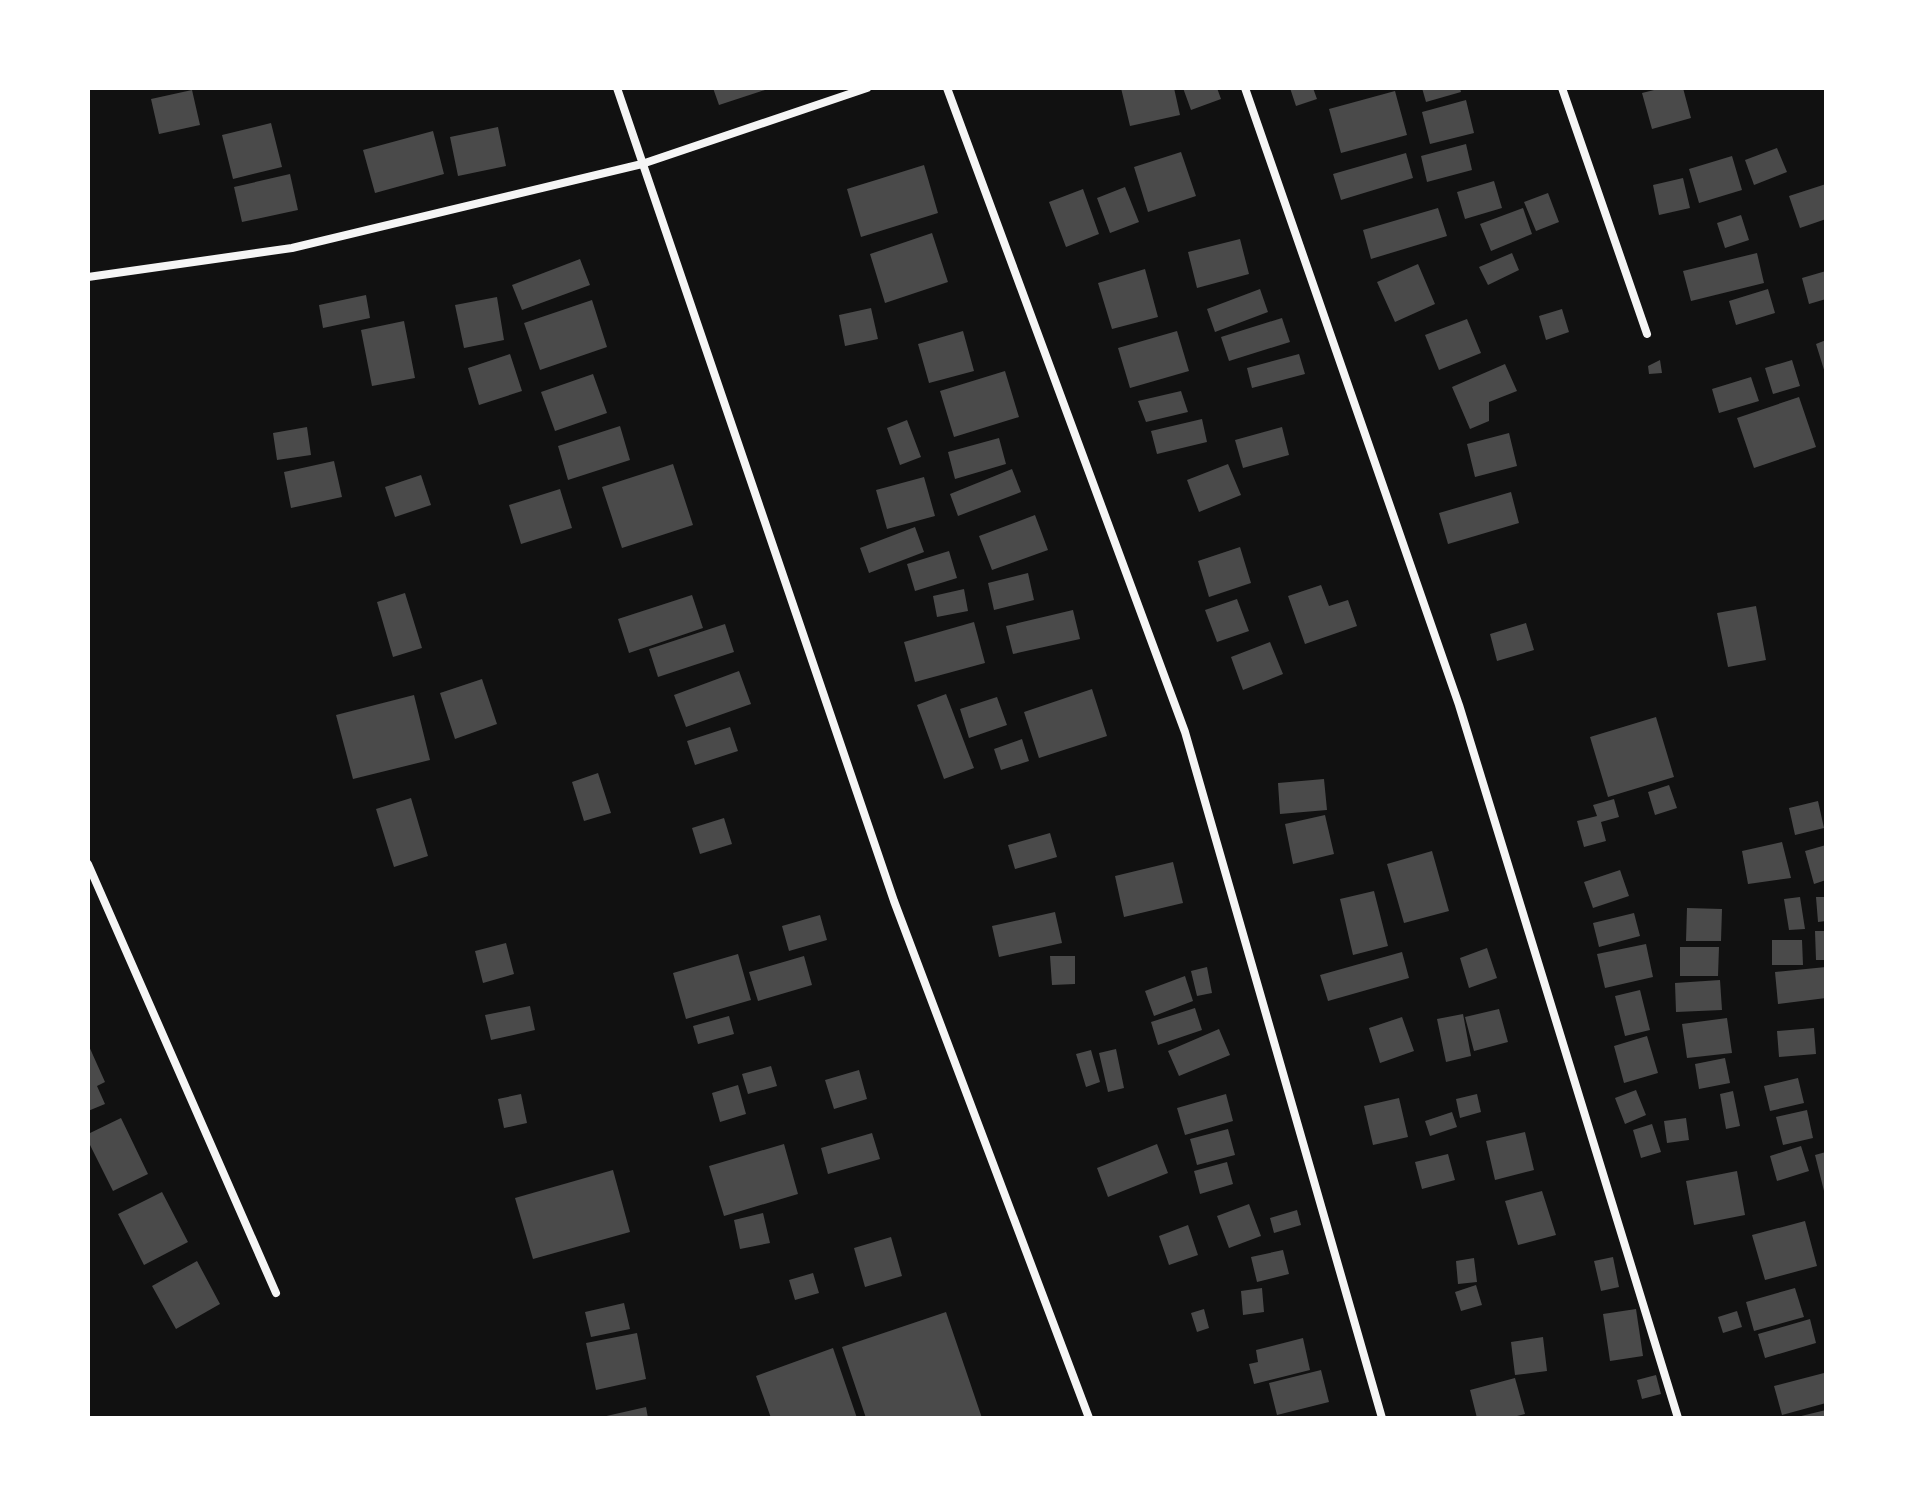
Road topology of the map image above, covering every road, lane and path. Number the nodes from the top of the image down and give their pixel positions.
1 (617, 88) edge
2 (867, 88) edge
3 (947, 88) edge
4 (1245, 88) edge
5 (1562, 88) edge
6 (642, 164) junction
7 (88, 277) edge
8 (1647, 334) dead end
9 (88, 864) edge
10 (276, 1293) dead end
11 (1089, 1418) edge
12 (1382, 1418) edge
13 (1678, 1418) edge

1 - 6 street
2 - 6 street
3 - 12 street
4 - 13 street
5 - 8 street
6 - 7 street
6 - 11 street
9 - 10 street

